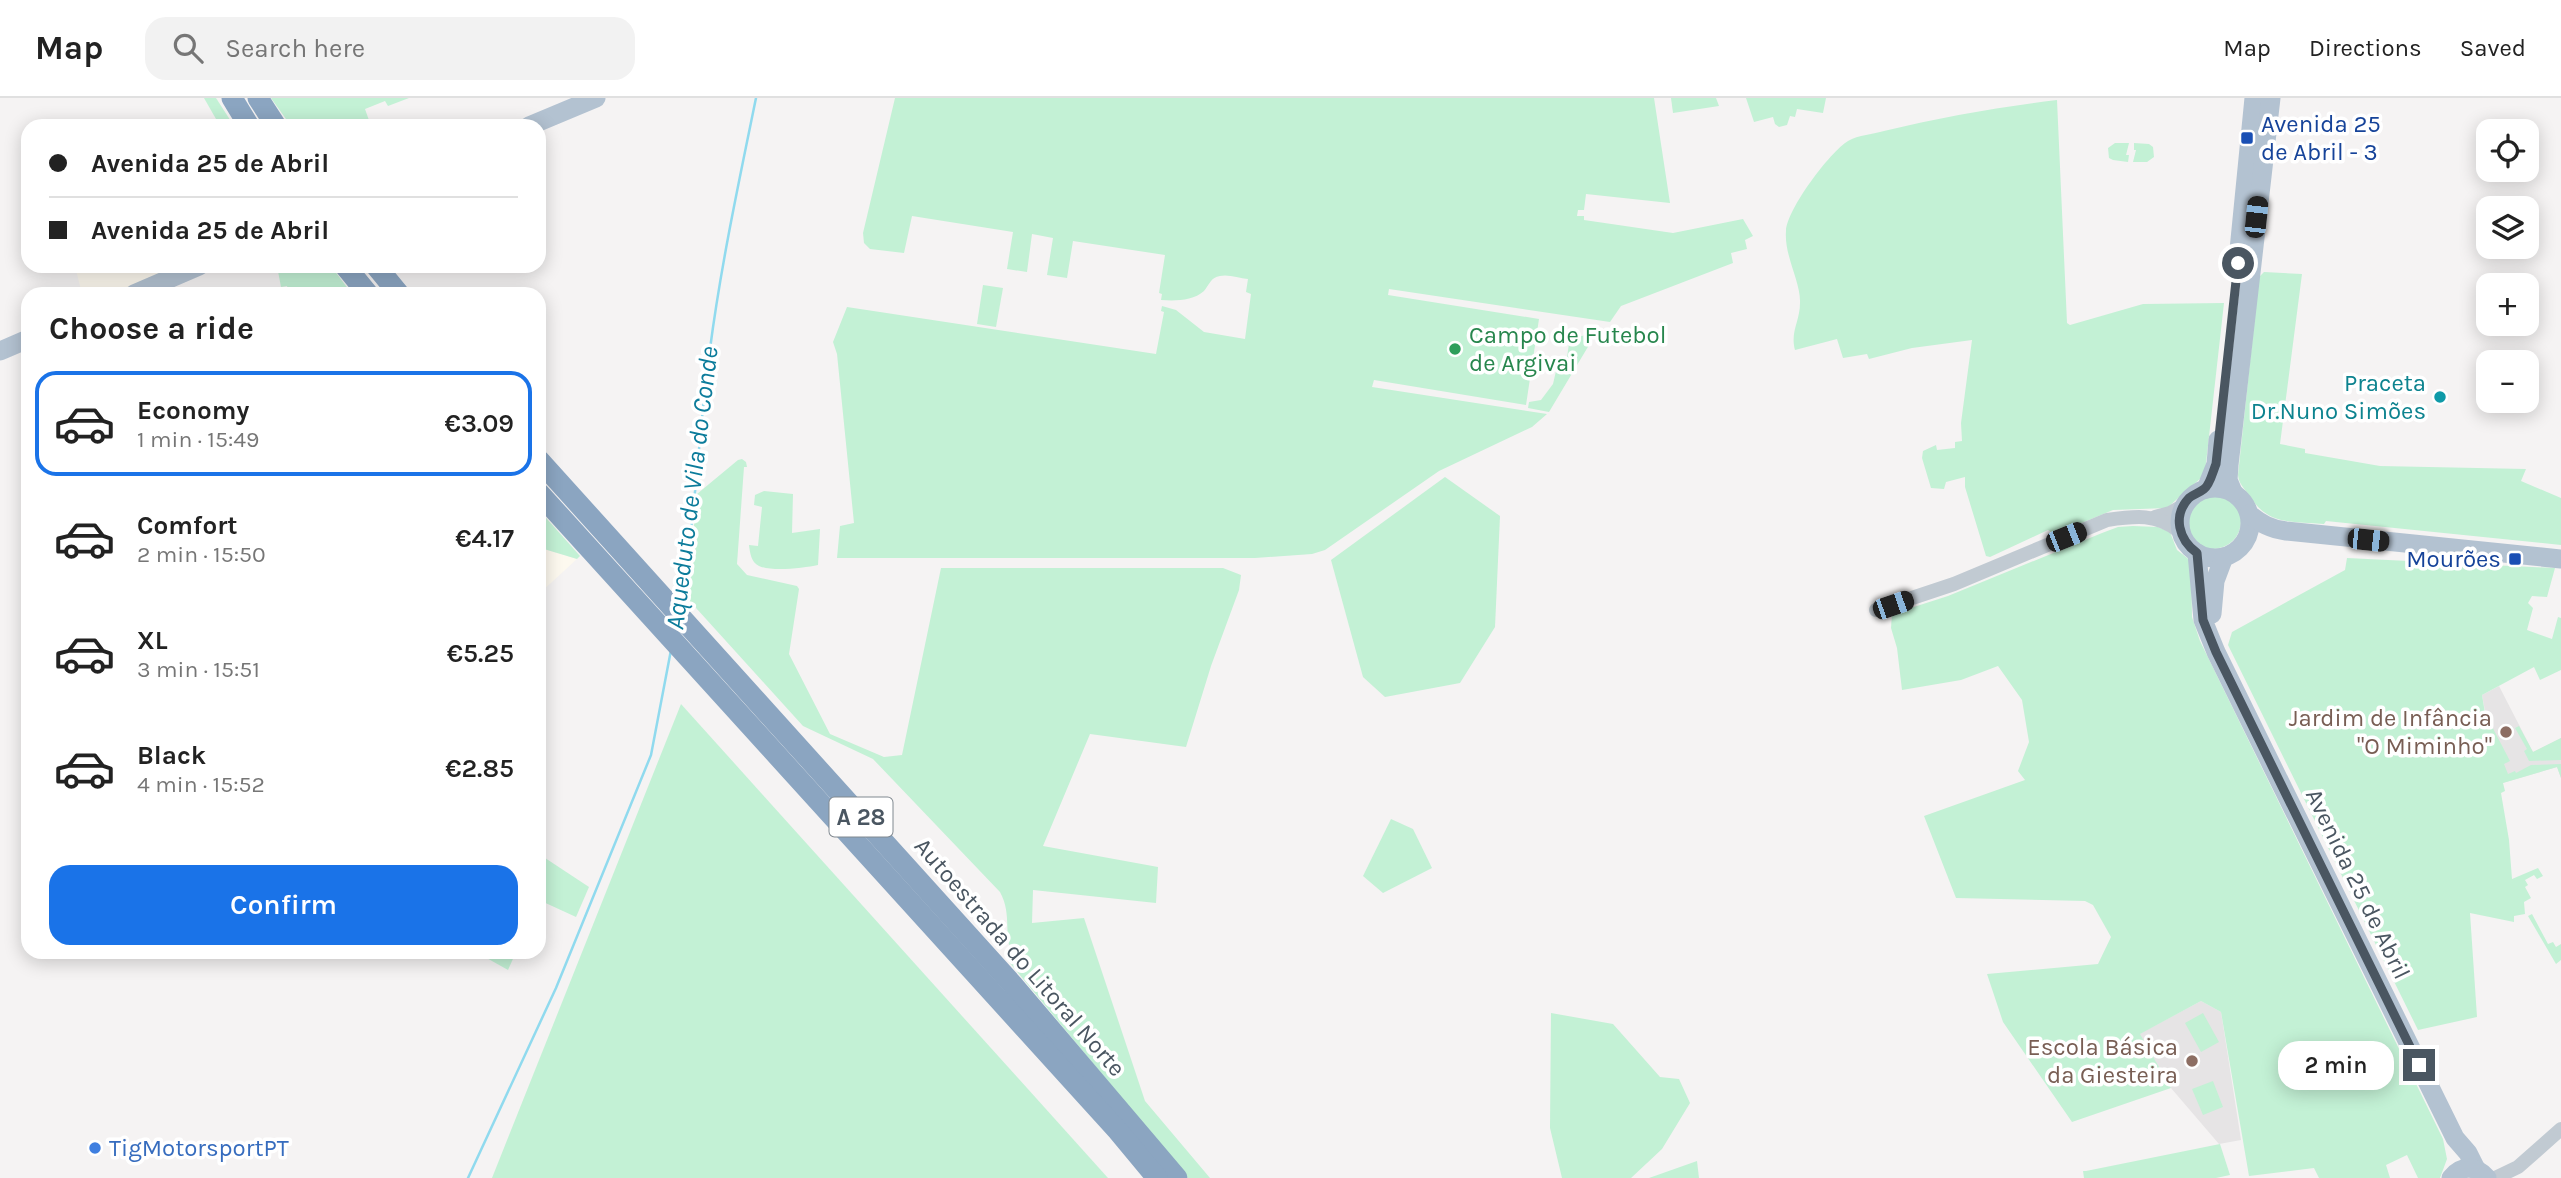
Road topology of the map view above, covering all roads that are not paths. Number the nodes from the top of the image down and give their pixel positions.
1 (232, 98) edge
2 (258, 98) edge
3 (596, 98) edge
4 (2254, 98) edge
5 (2271, 98) edge
6 (245, 119) edge
7 (272, 119) edge
8 (545, 119) edge
9 (184, 273) edge
10 (351, 273) edge
11 (382, 273) edge
12 (150, 287) edge
13 (362, 287) edge
14 (393, 287) edge
15 (21, 342) edge
16 (0, 351) edge
17 (546, 468) edge
18 (2206, 489) junction
19 (2233, 492) junction
20 (546, 501) edge
21 (2184, 505) junction
22 (2249, 514) junction
23 (2153, 517) junction
24 (2274, 529) junction
25 (2180, 532) junction
26 (2245, 541) junction
27 (2197, 553) junction
28 (2224, 557) junction
29 (2561, 559) edge
30 (1876, 610) dead end
31 (2216, 652) junction
32 (2561, 1129) edge
33 (2455, 1138) junction
34 (2482, 1173) edge
35 (2452, 1176) edge
36 (1157, 1178) edge
37 (1177, 1178) edge
38 (2495, 1178) edge

1 - 6 highway
2 - 7 highway
3 - 8 main road
4 - 18 main road
5 - 19 main road
9 - 12 main road
10 - 13 highway
11 - 14 highway
15 - 16 main road
17 - 37 highway, Autoestrada do Litoral Norte / A 28
18 - 19 main road
18 - 21 main road
19 - 22 main road
20 - 36 highway, Autoestrada do Litoral Norte / A 28
21 - 23 street
21 - 25 main road
22 - 24 main road
22 - 26 main road
23 - 25 street
23 - 30 street
24 - 26 main road
24 - 29 main road
25 - 27 main road
26 - 28 main road
27 - 28 main road
27 - 31 main road, Avenida 25 de Abril
28 - 31 main road, Avenida 25 de Abril
31 - 33 main road, Avenida 25 de Abril
32 - 38 street
33 - 34 main road, Avenida 25 de Abril
33 - 35 main road, Avenida 25 de Abril
34 - 35 main road

